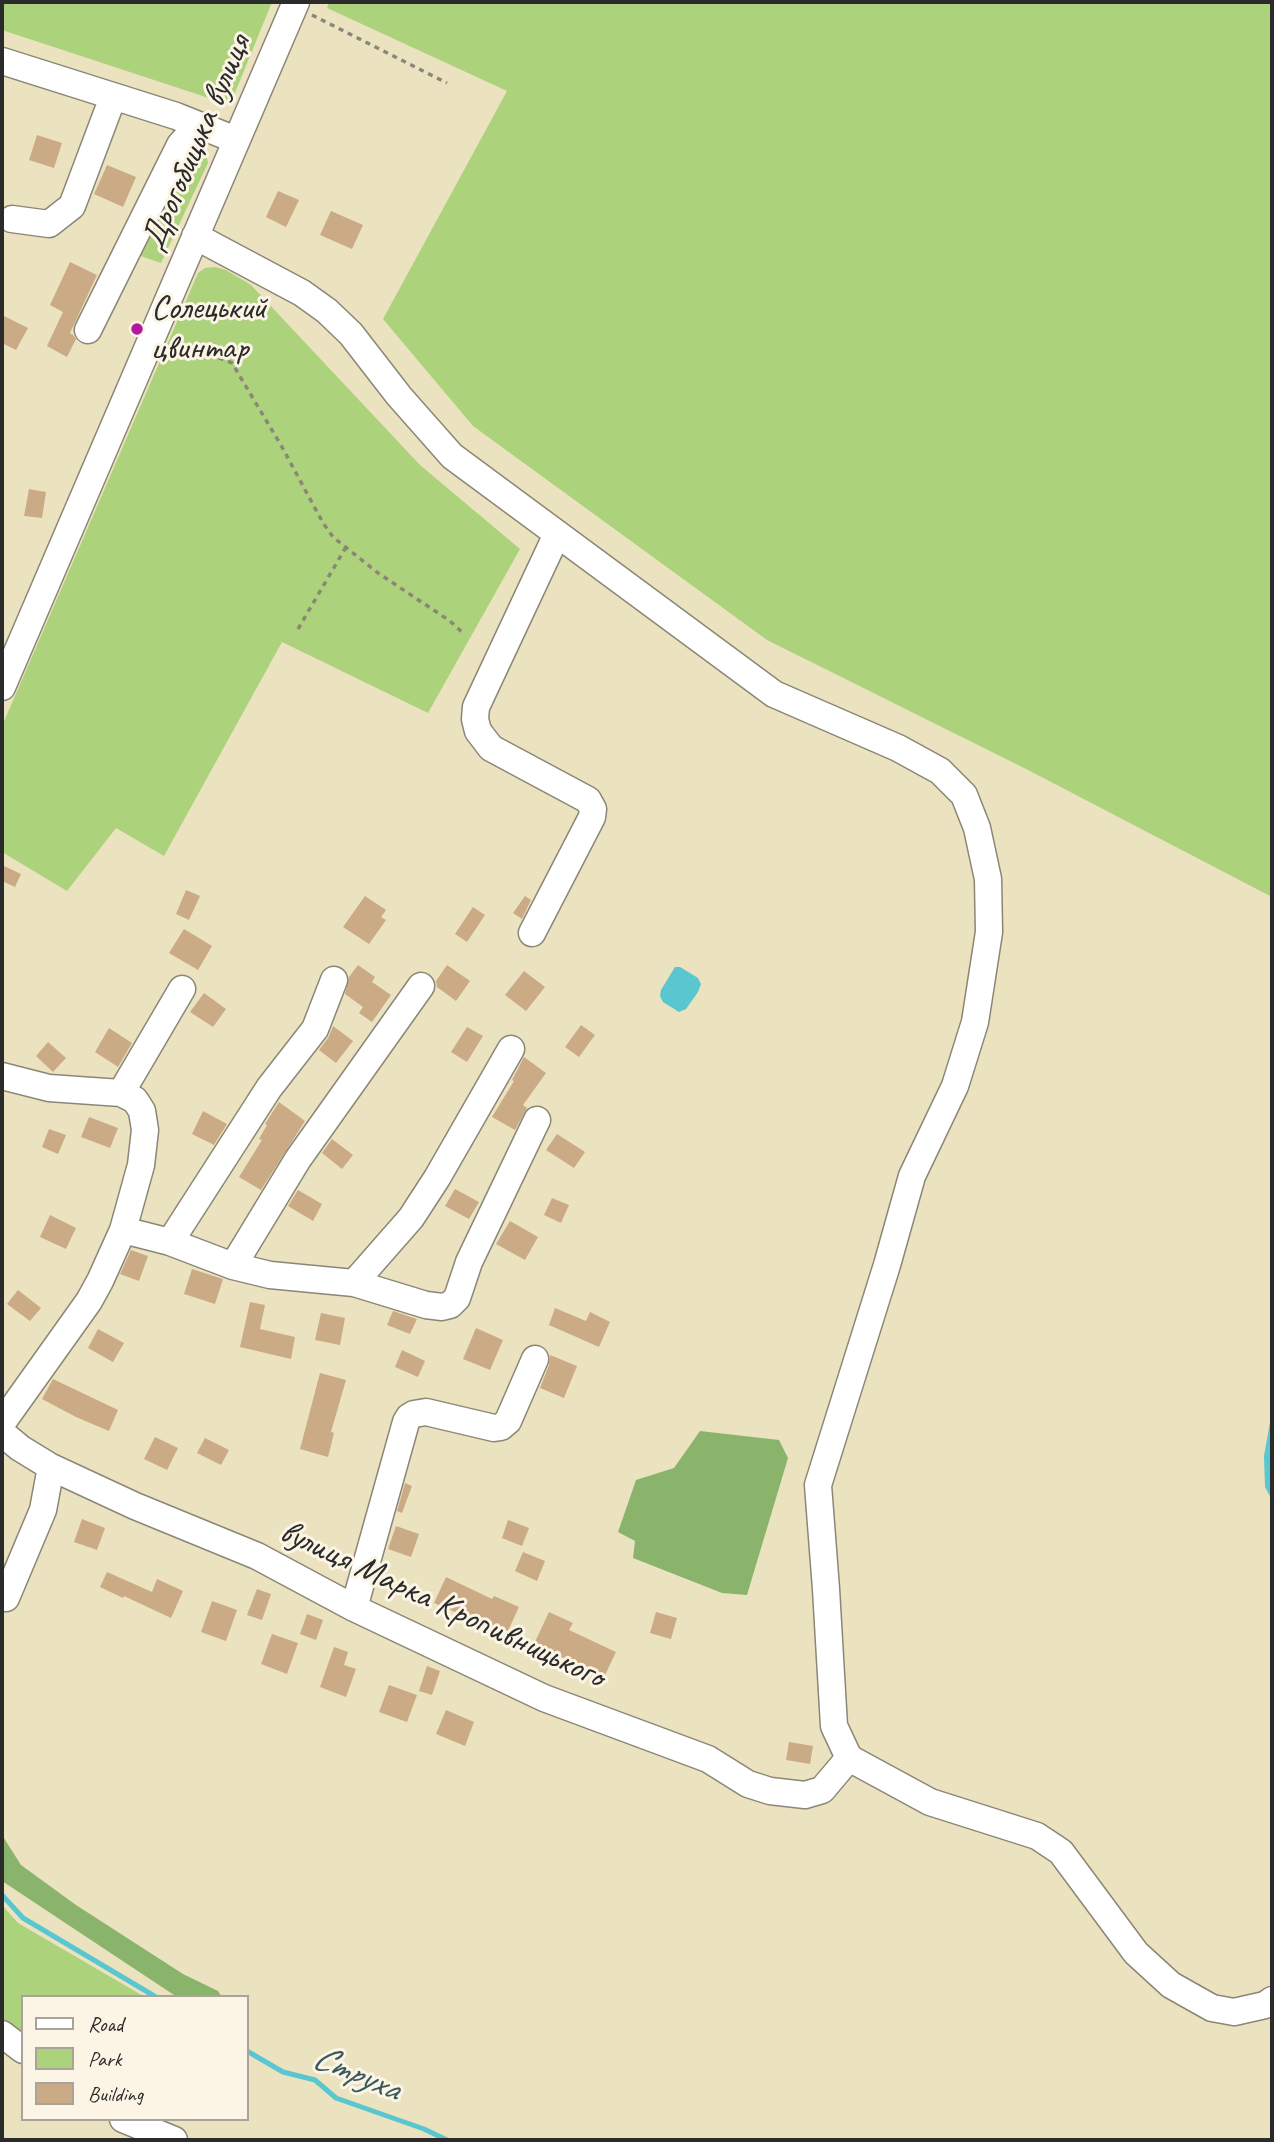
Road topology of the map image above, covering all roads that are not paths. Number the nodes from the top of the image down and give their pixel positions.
1 (294, 7) edge
2 (2, 61) edge
3 (113, 97) junction
4 (198, 125) junction
5 (236, 140) junction
6 (12, 219) dead end
7 (195, 236) junction
8 (88, 330) dead end
9 (557, 534) junction
10 (2, 687) edge
11 (531, 933) dead end
12 (334, 980) dead end
13 (421, 986) dead end
14 (182, 989) dead end
15 (511, 1049) dead end
16 (2, 1076) edge
17 (121, 1093) junction
18 (537, 1120) dead end
19 (123, 1230) junction
20 (170, 1242) junction
21 (233, 1266) junction
22 (354, 1283) junction
23 (535, 1359) dead end
24 (2, 1423) edge
25 (2, 1433) edge
26 (51, 1466) junction
27 (6, 1598) dead end
28 (354, 1608) junction
29 (849, 1758) junction
30 (1272, 2000) edge
31 (2, 2034) edge
32 (21, 2048) edge
33 (128, 2121) edge
34 (174, 2140) edge

1 - 5 street, Дрогобицька вулиця
2 - 3 street
3 - 4 street
3 - 6 street
4 - 5 street
4 - 8 street
5 - 7 street, Дрогобицька вулиця
7 - 9 street
7 - 10 street, Дрогобицька вулиця
9 - 11 street
9 - 29 street
12 - 20 street
13 - 21 street
14 - 17 street
15 - 22 street
16 - 17 street
17 - 19 street
18 - 22 street
19 - 20 street
19 - 24 street
20 - 21 street
21 - 22 street
23 - 28 street
25 - 26 street, вулиця Марка Кропивницького
26 - 27 street
26 - 28 street, вулиця Марка Кропивницького
28 - 29 street, вулиця Марка Кропивницького
29 - 30 street
31 - 32 street
33 - 34 street

